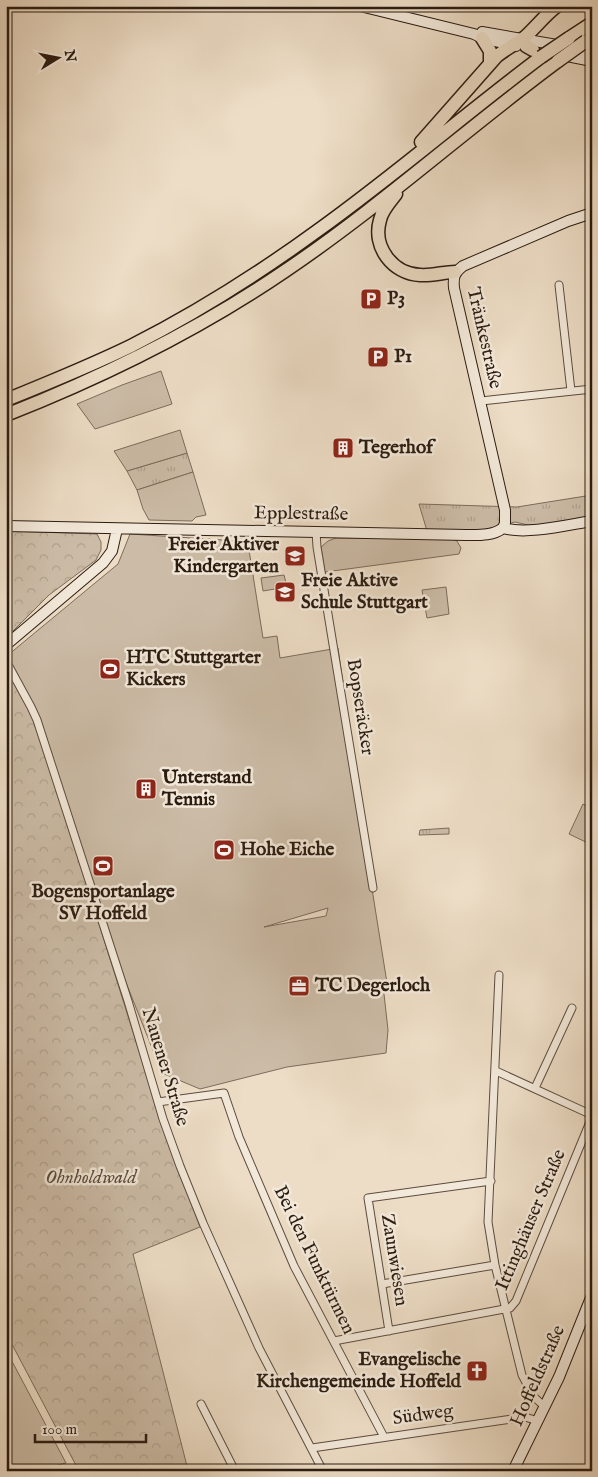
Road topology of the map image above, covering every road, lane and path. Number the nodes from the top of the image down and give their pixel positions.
1 (360, 6) edge
2 (557, 6) edge
3 (592, 23) edge
4 (478, 36) junction
5 (517, 42) junction
6 (590, 43) edge
7 (537, 54) junction
8 (592, 61) edge
9 (490, 63) junction
10 (398, 168) junction
11 (407, 179) junction
12 (592, 213) edge
13 (455, 272) junction
14 (559, 285) dead end
15 (592, 390) edge
16 (571, 391) junction
17 (6, 400) edge
18 (481, 402) junction
19 (6, 415) edge
20 (592, 521) edge
21 (6, 526) edge
22 (503, 528) junction
23 (117, 529) junction
24 (316, 532) junction
25 (6, 645) edge
26 (6, 661) edge
27 (373, 888) dead end
28 (500, 975) dead end
29 (572, 1008) dead end
30 (496, 1071) junction
31 (535, 1088) junction
32 (158, 1102) junction
33 (592, 1116) edge
34 (491, 1181) junction
35 (495, 1265) junction
36 (382, 1284) junction
37 (592, 1295) edge
38 (505, 1309) junction
39 (389, 1330) junction
40 (334, 1341) junction
41 (201, 1404) dead end
42 (545, 1407) junction
43 (538, 1421) junction
44 (384, 1437) junction
45 (312, 1448) junction
46 (235, 1471) edge
47 (323, 1471) edge
48 (513, 1471) edge

1 - 4 main road
2 - 5 highway
3 - 7 highway, bridge
4 - 5 main road
4 - 9 highway
5 - 6 main road
5 - 7 highway
5 - 9 highway
6 - 11 highway, bridge
7 - 8 main road
7 - 10 highway
9 - 10 highway
10 - 17 highway
11 - 13 highway
11 - 19 highway
12 - 13 main road, Tränkestraße
13 - 18 main road, Tränkestraße
14 - 16 street
15 - 16 street
16 - 18 street
18 - 22 main road, Tränkestraße
20 - 22 main road, Epplestraße
21 - 23 main road, Epplestraße
22 - 24 main road, Epplestraße
23 - 24 main road, Epplestraße
23 - 25 main road
24 - 27 street, Bopseräcker
26 - 32 street, Nauener Straße
28 - 30 street
29 - 31 street
30 - 31 street
30 - 34 street
31 - 33 street
32 - 40 street, Bei den Funktürmen
32 - 45 street, Nauener Straße
33 - 38 street, Ittinghäuser Straße
34 - 35 street
34 - 36 street, Zaunwiesen
35 - 36 street
35 - 38 street
36 - 39 street, Zaunwiesen
37 - 42 main road, Hoffeldstraße
38 - 39 street, Ittinghäuser Straße
38 - 42 street
39 - 40 street, Ittinghäuser Straße
40 - 44 street, Bei den Funktürmen
41 - 46 street
42 - 43 main road, Hoffeldstraße
43 - 44 street, Südweg
43 - 48 main road, Hoffeldstraße
44 - 45 street, Südweg
45 - 47 street, Nauener Straße

